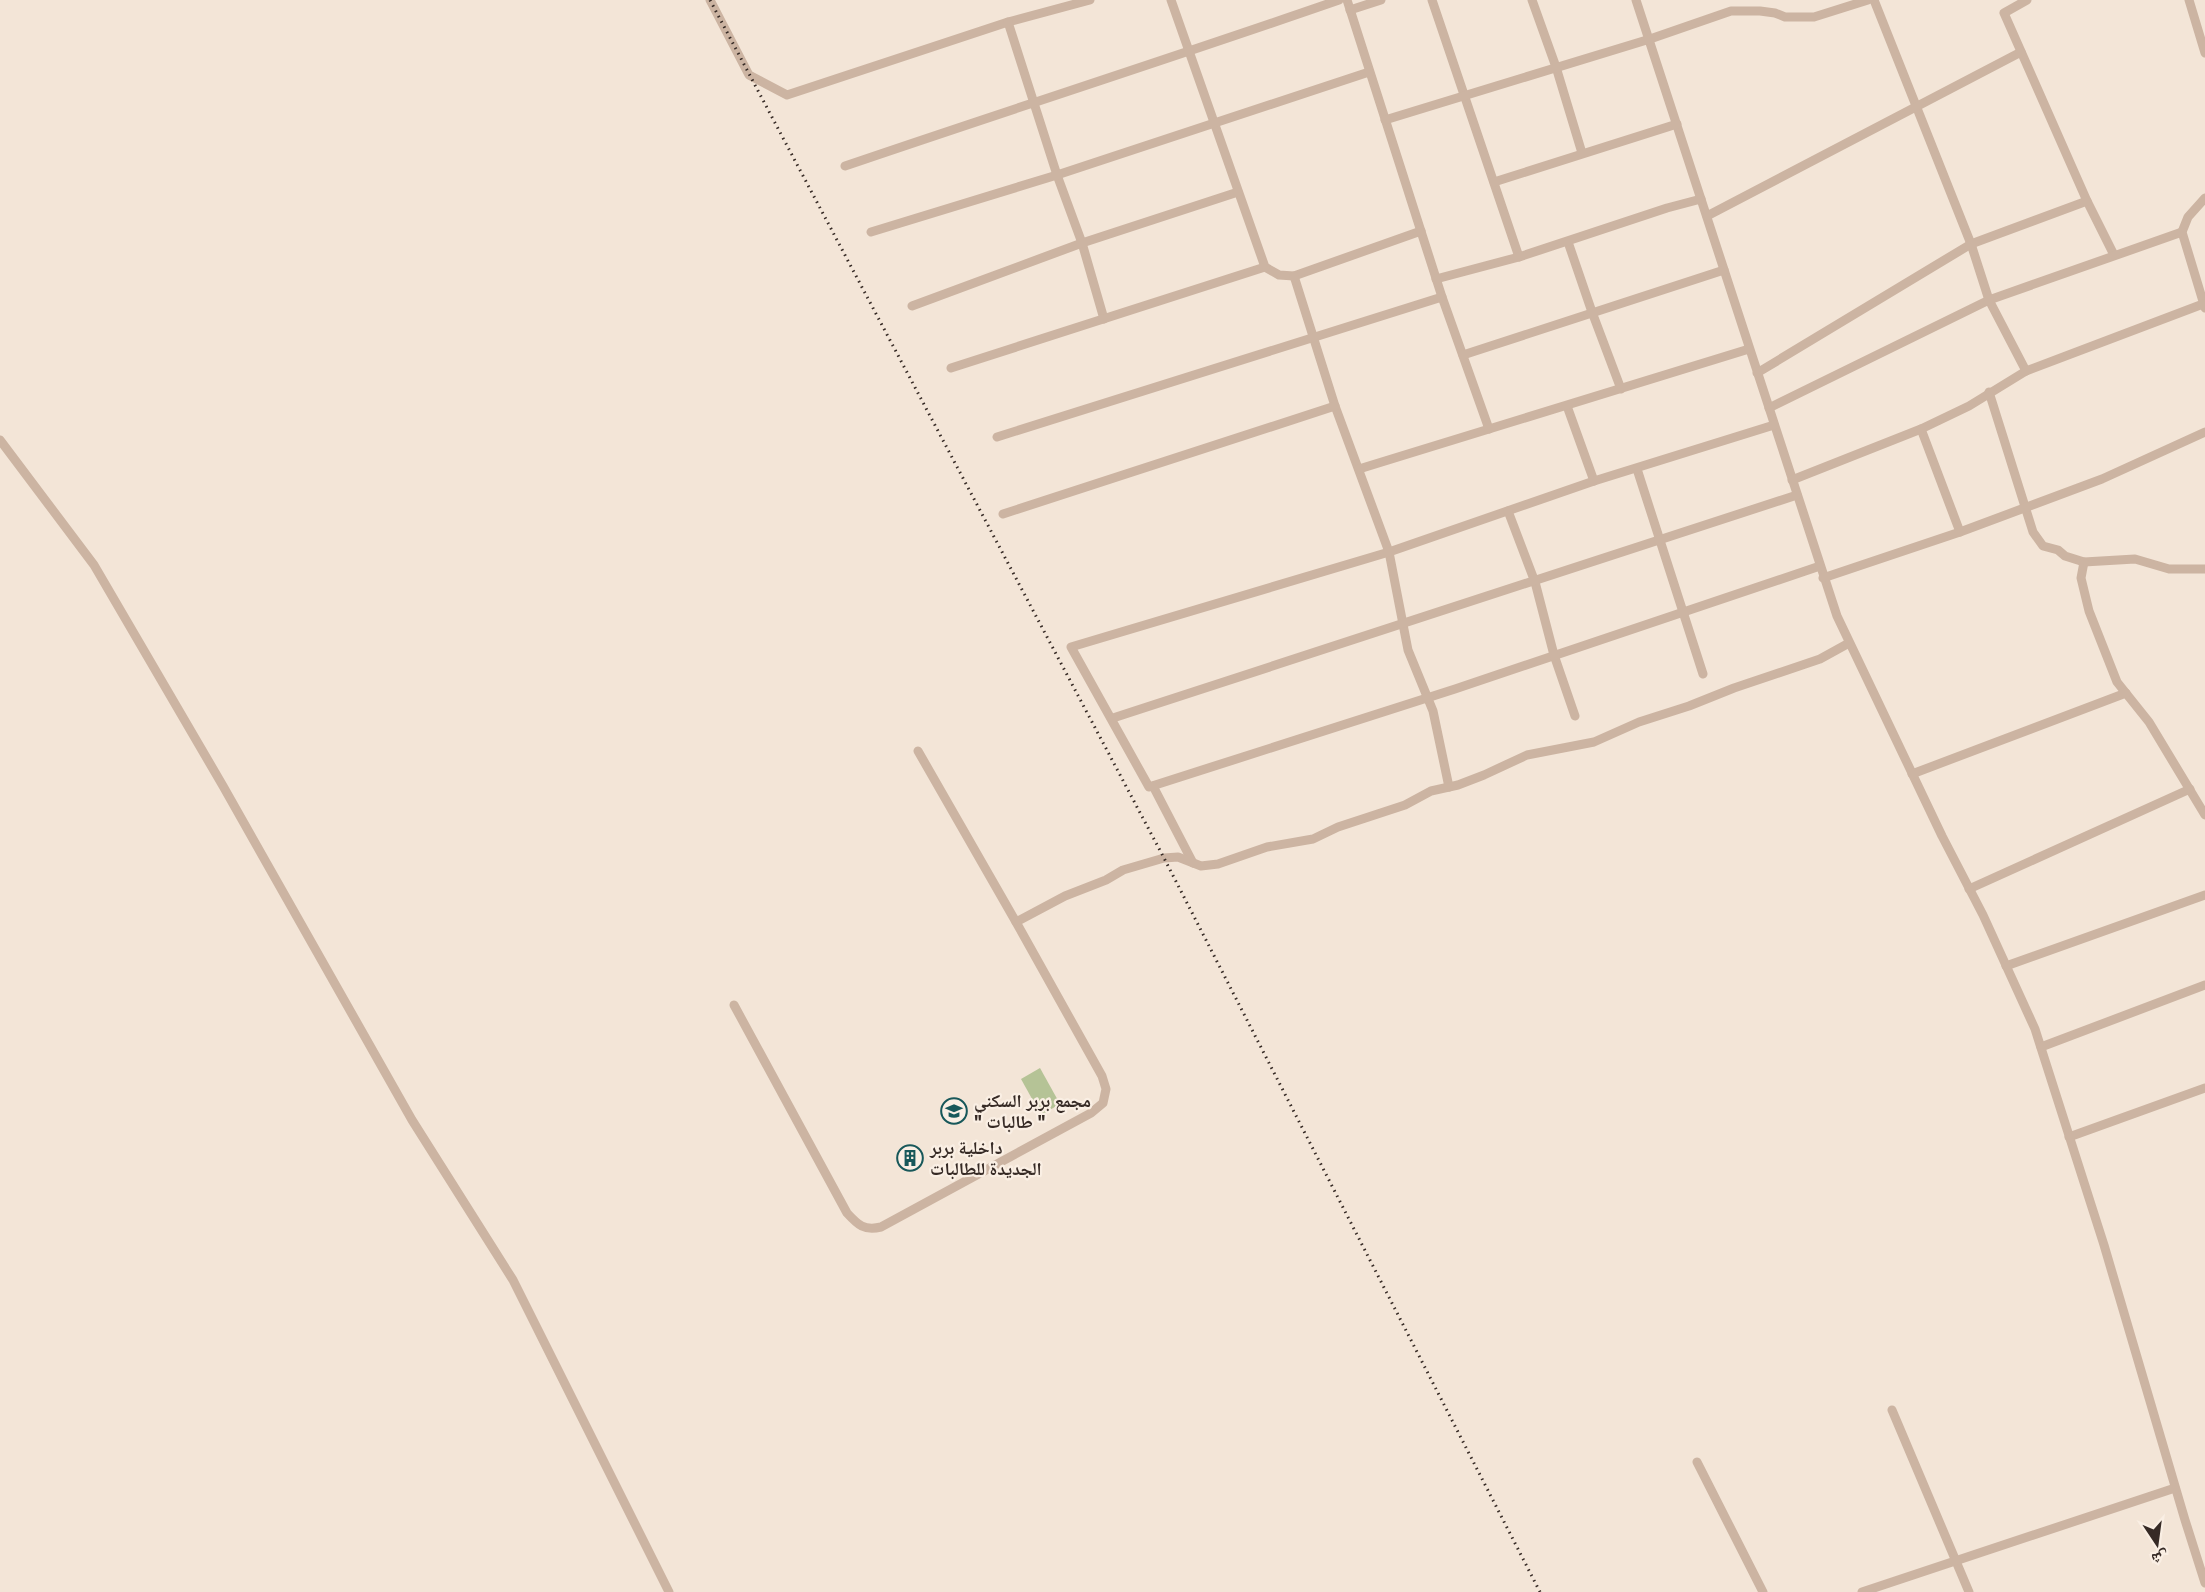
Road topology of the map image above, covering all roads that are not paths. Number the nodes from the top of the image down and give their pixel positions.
1 (710, 0) edge
2 (1090, 0) edge
3 (1171, 0) edge
4 (1339, 0) edge
5 (1347, 0) edge
6 (1381, 0) edge
7 (1432, 0) edge
8 (1532, 0) edge
9 (1636, 0) edge
10 (1728, 0) edge
11 (1868, 0) edge
12 (1874, 0) edge
13 (2027, 0) edge
14 (2189, 0) edge
15 (1350, 10) junction
16 (1731, 11) junction
17 (1008, 22) junction
18 (1650, 39) junction
19 (1191, 52) junction
20 (2021, 52) junction
21 (2205, 52) edge
22 (1556, 67) junction
23 (1369, 72) junction
24 (1464, 95) junction
25 (1035, 101) junction
26 (1917, 108) junction
27 (1385, 120) junction
28 (1215, 122) junction
29 (1677, 124) junction
30 (1582, 153) junction
31 (844, 166) dead end
32 (1057, 175) junction
33 (1494, 182) junction
34 (1238, 192) junction
35 (2205, 198) edge
36 (1701, 200) junction
37 (2087, 201) junction
38 (1707, 216) junction
39 (1421, 231) junction
40 (871, 232) dead end
41 (2182, 232) junction
42 (1568, 242) junction
43 (1082, 243) junction
44 (1971, 244) junction
45 (2114, 255) junction
46 (1519, 257) junction
47 (1265, 267) junction
48 (1724, 270) junction
49 (1294, 276) junction
50 (1436, 279) junction
51 (1442, 297) junction
52 (1989, 300) junction
53 (912, 306) dead end
54 (2204, 306) edge
55 (1592, 312) junction
56 (1104, 319) junction
57 (1314, 337) junction
58 (1749, 349) junction
59 (1463, 355) junction
60 (951, 368) dead end
61 (2026, 371) junction
62 (1757, 373) junction
63 (1621, 389) junction
64 (1989, 392) junction
65 (1335, 406) junction
66 (1567, 406) junction
67 (1769, 408) junction
68 (1774, 425) junction
69 (1489, 429) junction
70 (1921, 429) junction
71 (2205, 432) edge
72 (997, 437) dead end
73 (0, 440) edge
74 (1359, 469) junction
75 (1637, 469) junction
76 (1792, 480) junction
77 (1594, 481) junction
78 (1797, 495) junction
79 (2026, 506) junction
80 (1508, 511) junction
81 (1003, 514) dead end
82 (1960, 532) junction
83 (1660, 540) junction
84 (1389, 552) junction
85 (2084, 562) junction
86 (1820, 566) junction
87 (2205, 569) edge
88 (1823, 579) junction
89 (1535, 582) junction
90 (1682, 611) junction
91 (1402, 624) junction
92 (1849, 643) junction
93 (1554, 655) junction
94 (1703, 674) dead end
95 (2127, 693) junction
96 (1428, 698) junction
97 (1575, 716) dead end
98 (1113, 718) junction
99 (918, 751) dead end
100 (1912, 774) junction
101 (1153, 786) junction
102 (1449, 787) junction
103 (2190, 789) junction
104 (2205, 815) edge
105 (1193, 863) junction
106 (1969, 889) junction
107 (2205, 895) edge
108 (1016, 922) junction
109 (2006, 966) junction
110 (2205, 985) edge
111 (734, 1005) dead end
112 (2041, 1047) junction
113 (2205, 1088) edge
114 (2069, 1137) junction
115 (1892, 1410) dead end
116 (1697, 1462) dead end
117 (2175, 1488) junction
118 (1955, 1561) junction
119 (2205, 1583) edge
120 (669, 1592) edge
121 (1762, 1592) edge
122 (1862, 1592) edge
123 (1969, 1592) edge

1 - 17 street
2 - 17 street
3 - 19 street
4 - 19 street
5 - 15 street
6 - 15 street
7 - 24 street
8 - 22 street
9 - 18 street
10 - 16 street
11 - 16 street
12 - 26 street
13 - 20 street
14 - 21 street
15 - 23 street
16 - 18 street
17 - 25 street
18 - 22 street
18 - 29 street
19 - 25 street
19 - 28 street
20 - 26 street
20 - 37 street
22 - 24 street
22 - 30 street
23 - 27 street
23 - 28 street
24 - 27 street
24 - 33 street
25 - 31 street
25 - 32 street
26 - 38 street
26 - 44 street
27 - 39 street
28 - 32 street
28 - 34 street
29 - 30 street
29 - 36 street
30 - 33 street
32 - 40 street
32 - 43 street
33 - 46 street
34 - 43 street
34 - 47 street
35 - 41 street
36 - 38 street
36 - 42 street
37 - 44 street
37 - 45 street
38 - 48 street
39 - 49 street
39 - 50 street
41 - 45 street
41 - 54 street
42 - 46 street
42 - 55 street
43 - 53 street
43 - 56 street
44 - 52 street
44 - 62 street
45 - 52 street
46 - 50 street
47 - 49 street
47 - 56 street
48 - 55 street
48 - 58 street
49 - 57 street
50 - 51 street
51 - 57 street
51 - 59 street
52 - 61 street
52 - 67 street
54 - 61 street
55 - 59 street
55 - 63 street
56 - 60 street
57 - 65 street
57 - 72 street
58 - 62 street
58 - 63 street
59 - 69 street
61 - 64 street
62 - 67 street
63 - 66 street
64 - 70 street
64 - 79 street
65 - 74 street
65 - 81 street
66 - 69 street
66 - 77 street
67 - 68 street
68 - 75 street
68 - 76 street
69 - 74 street
70 - 76 street
70 - 82 street
71 - 79 street
73 - 120 street
74 - 84 street
75 - 77 street
75 - 83 street
76 - 78 street
77 - 80 street
78 - 83 street
78 - 86 street
79 - 82 street
79 - 85 street
80 - 84 street
80 - 89 street
82 - 88 street
83 - 89 street
83 - 90 street
84 - 91 street
84 - 98 street
85 - 87 street
85 - 95 street
86 - 88 street
86 - 90 street
88 - 92 street
89 - 91 street
89 - 93 street
90 - 93 street
90 - 94 street
91 - 96 street
91 - 98 street
92 - 100 street
92 - 102 street
93 - 96 street
93 - 97 street
95 - 100 street
95 - 103 street
96 - 101 street
96 - 102 street
98 - 101 street
99 - 108 street
100 - 106 street
101 - 105 street
102 - 105 street
103 - 104 street
103 - 106 street
105 - 108 street
106 - 109 street
107 - 109 street
108 - 111 street
109 - 112 street
110 - 112 street
112 - 114 street
113 - 114 street
114 - 117 street
115 - 118 street
116 - 121 street
117 - 118 street
117 - 119 street
118 - 122 street
118 - 123 street

